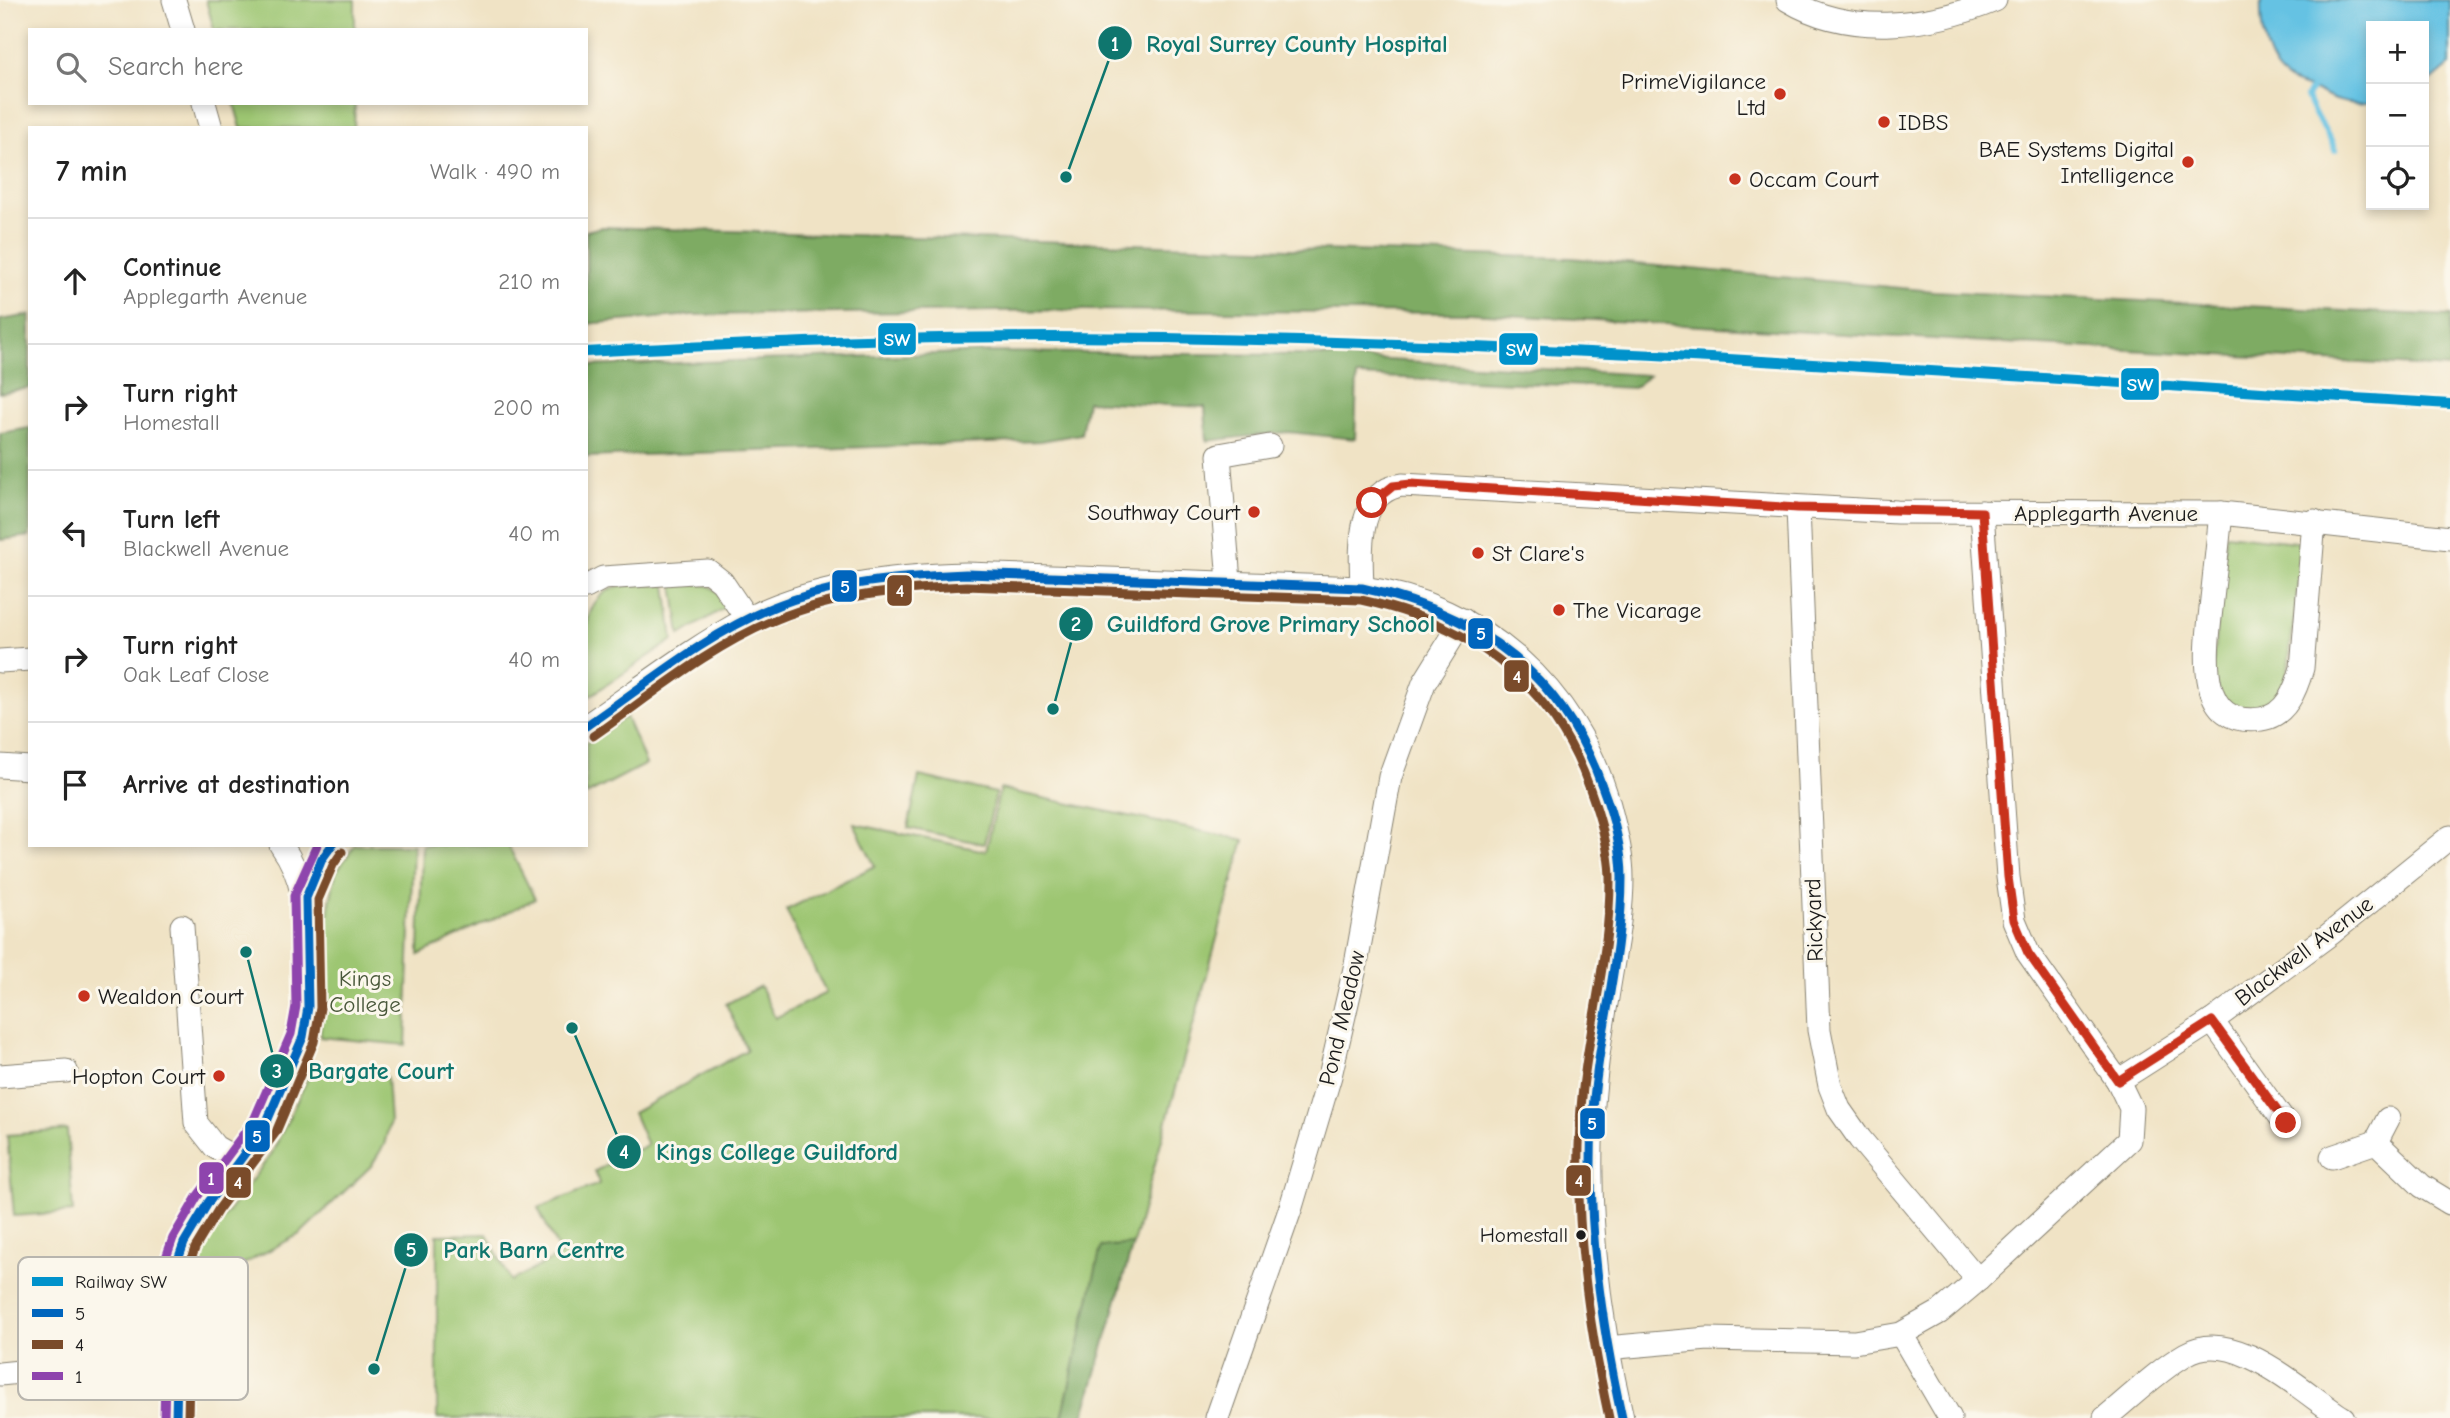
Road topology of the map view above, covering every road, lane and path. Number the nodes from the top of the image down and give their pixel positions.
1 (174, 0) edge
2 (1788, 0) edge
3 (1995, 0) edge
4 (182, 28) edge
5 (205, 105) edge
6 (210, 126) edge
7 (1270, 446) dead end
8 (1798, 508) junction
9 (1982, 512) junction
10 (2221, 513) junction
11 (2314, 521) junction
12 (2450, 538) edge
13 (1229, 582) junction
14 (588, 586) edge
15 (1362, 588) junction
16 (747, 619) junction
17 (1463, 620) junction
18 (28, 659) edge
19 (0, 661) edge
20 (588, 725) edge
21 (0, 766) edge
22 (28, 768) edge
23 (2450, 836) edge
24 (282, 847) edge
25 (331, 847) edge
26 (306, 898) junction
27 (182, 926) dead end
28 (2212, 1021) junction
29 (66, 1071) dead end
30 (0, 1076) edge
31 (2118, 1081) junction
32 (2388, 1118) dead end
33 (2286, 1123) dead end
34 (2376, 1142) junction
35 (2332, 1157) dead end
36 (240, 1161) junction
37 (2450, 1203) edge
38 (180, 1257) edge
39 (1978, 1280) junction
40 (1901, 1334) junction
41 (1606, 1348) junction
42 (18, 1372) edge
43 (0, 1374) edge
44 (176, 1400) edge
45 (2339, 1417) edge
46 (176, 1418) edge
47 (1217, 1418) edge
48 (1622, 1418) edge
49 (1950, 1418) edge
50 (2105, 1418) edge

1 - 4 street
2 - 3 street
5 - 6 street
7 - 13 street
8 - 9 street, Applegarth Avenue
8 - 15 street, Applegarth Avenue
8 - 39 street, Rickyard
9 - 10 street, Applegarth Avenue
9 - 31 street
10 - 11 street, Applegarth Avenue
10 - 11 street, Applegarth Avenue
11 - 12 street, Applegarth Avenue
13 - 15 street
13 - 16 street
14 - 16 street
15 - 17 street
16 - 20 street
17 - 41 street
17 - 47 street, Pond Meadow
18 - 19 street
21 - 22 street
23 - 28 street, Blackwell Avenue
24 - 26 street
25 - 26 street
26 - 36 street
27 - 36 street
28 - 31 street, Blackwell Avenue
28 - 33 street
29 - 30 street
31 - 39 street
32 - 34 street
34 - 35 street
34 - 37 street
36 - 38 street
39 - 40 street
40 - 41 street
40 - 49 street
41 - 48 street
42 - 43 street
44 - 46 street
45 - 50 street

